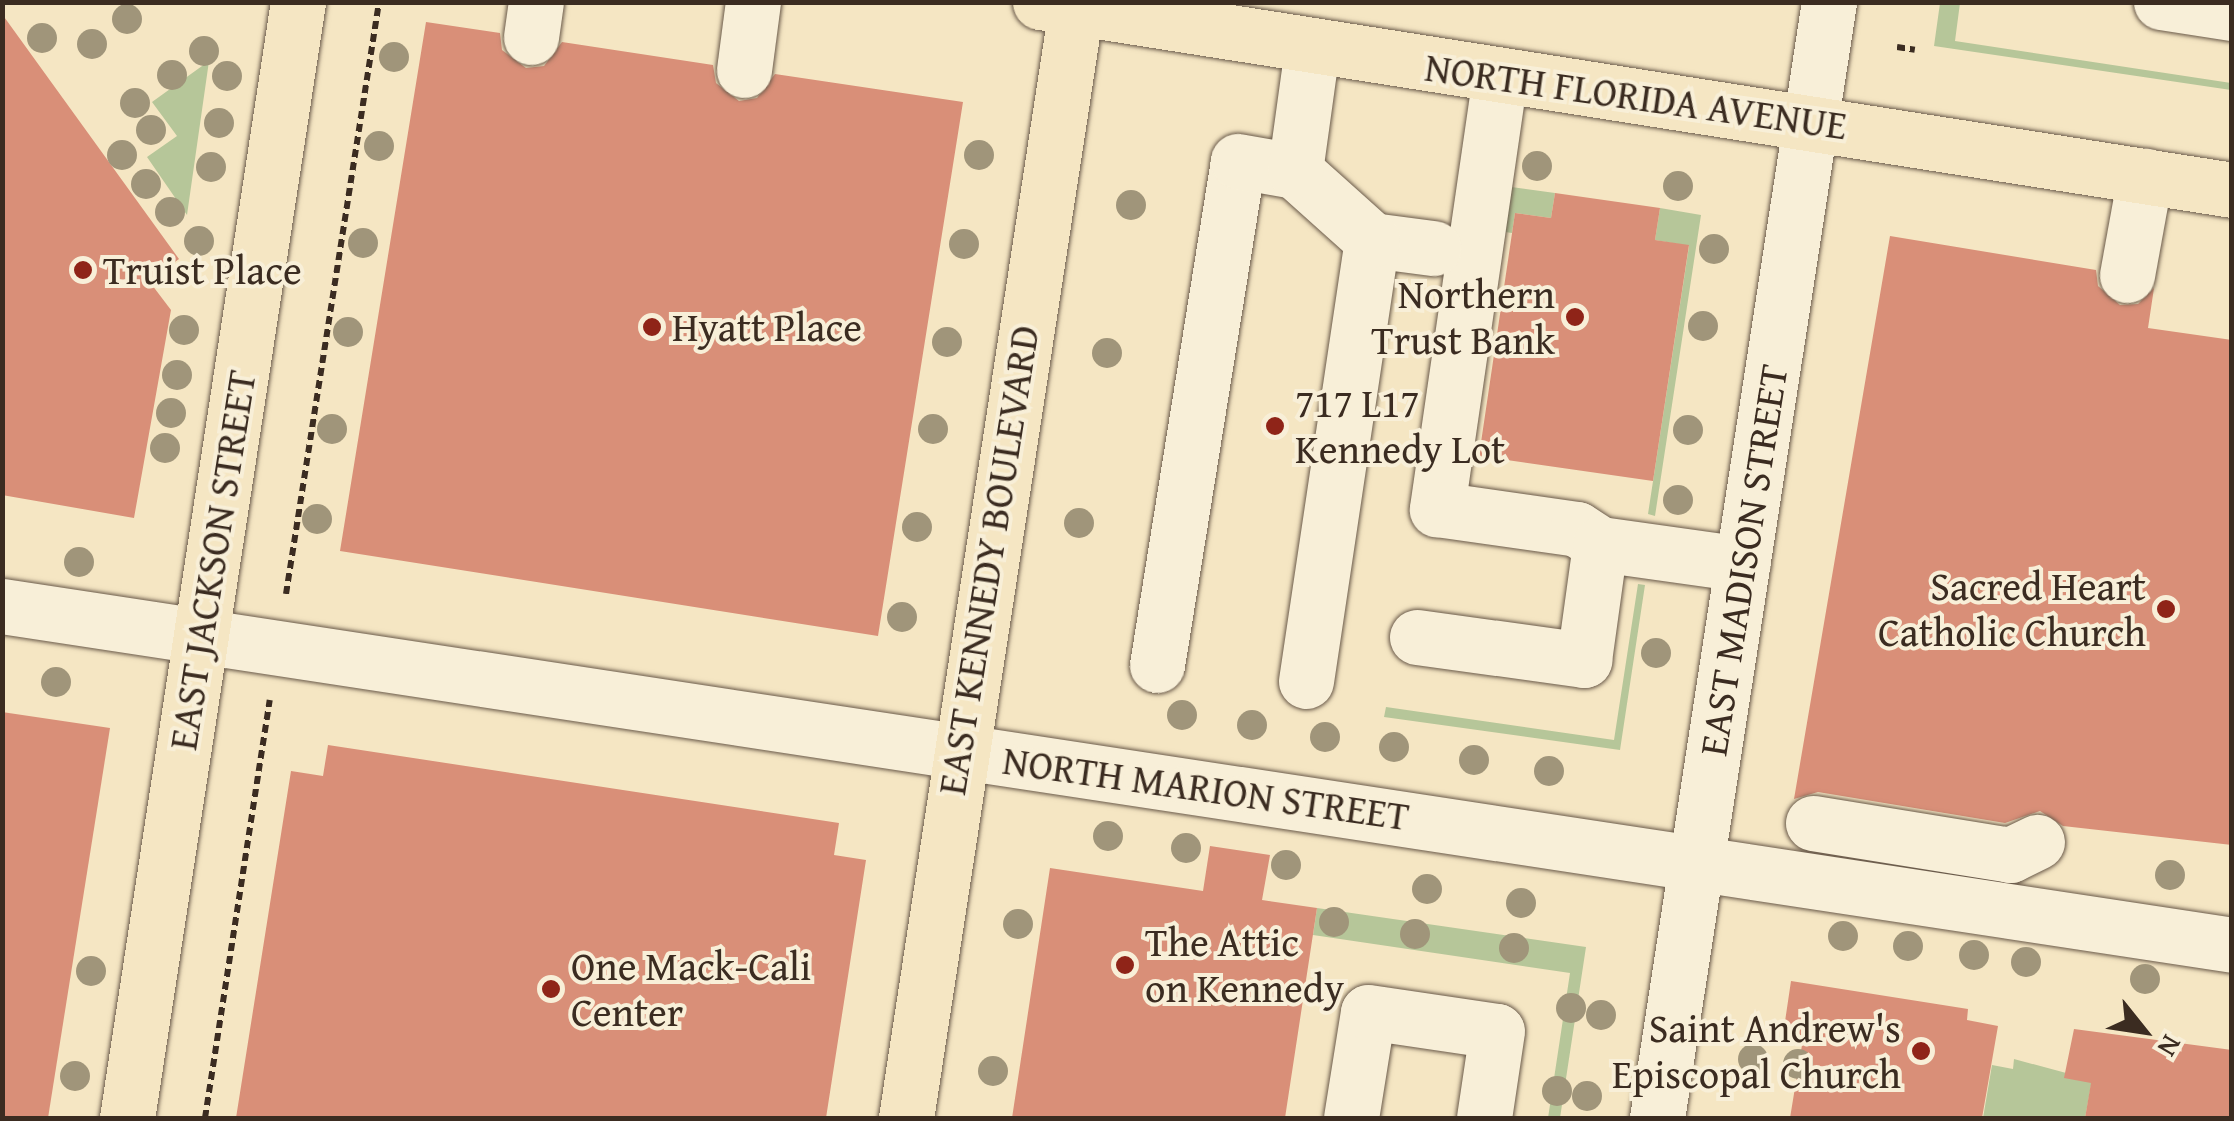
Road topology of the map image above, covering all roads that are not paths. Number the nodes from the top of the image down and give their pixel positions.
1 (298, 2) edge
2 (753, 2) edge
3 (1829, 2) edge
4 (2161, 2) edge
5 (1064, 4) edge
6 (2232, 13) edge
7 (1312, 49) junction
8 (744, 70) dead end
9 (1500, 76) junction
10 (1810, 120) junction
11 (1295, 170) junction
12 (2146, 176) junction
13 (2232, 190) edge
14 (1372, 240) junction
15 (1433, 248) dead end
16 (2127, 275) dead end
17 (1600, 544) junction
18 (1743, 564) junction
19 (2, 606) edge
20 (201, 634) junction
21 (1417, 637) dead end
22 (1157, 665) dead end
23 (1306, 681) dead end
24 (957, 751) junction
25 (1813, 822) dead end
26 (2037, 842) dead end
27 (1696, 858) junction
28 (2232, 946) edge
29 (128, 1118) edge
30 (906, 1118) edge
31 (1352, 1118) edge
32 (1484, 1118) edge
33 (1657, 1118) edge

1 - 20 main road, EAST JACKSON STREET
2 - 8 street
3 - 10 street, EAST MADISON STREET
4 - 6 street
5 - 7 main road, NORTH FLORIDA AVENUE
5 - 24 main road, EAST KENNEDY BOULEVARD
7 - 9 main road, NORTH FLORIDA AVENUE
7 - 11 street
9 - 10 main road, NORTH FLORIDA AVENUE
9 - 17 street
10 - 12 main road, NORTH FLORIDA AVENUE
10 - 18 street, EAST MADISON STREET
11 - 14 street
11 - 22 street
12 - 13 main road, NORTH FLORIDA AVENUE
12 - 16 street
14 - 15 street
14 - 23 street
17 - 18 street
17 - 21 street
18 - 27 street, EAST MADISON STREET
19 - 20 street, NORTH MARION STREET
20 - 24 street, NORTH MARION STREET
20 - 29 main road, EAST JACKSON STREET
24 - 27 street, NORTH MARION STREET
24 - 30 main road, EAST KENNEDY BOULEVARD
25 - 26 street
27 - 28 street, NORTH MARION STREET
27 - 33 street, EAST MADISON STREET
31 - 32 street

